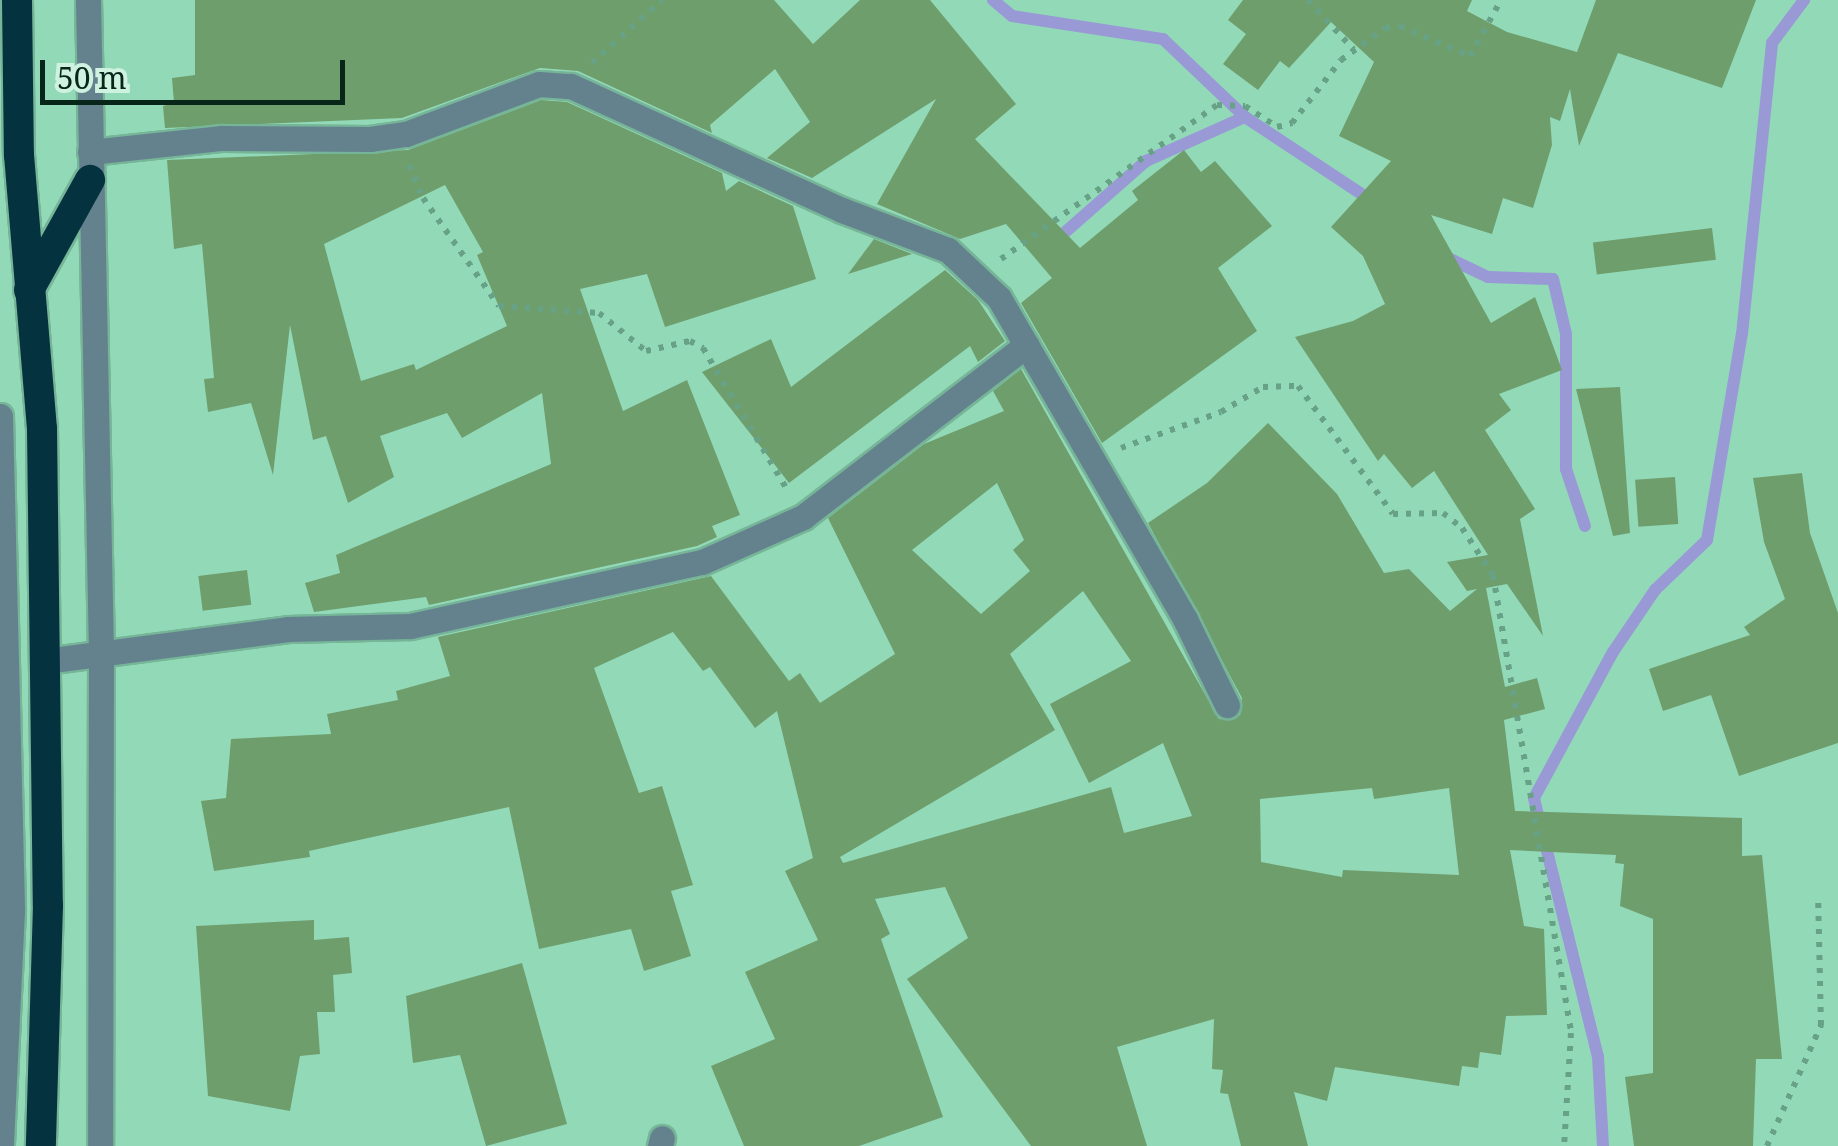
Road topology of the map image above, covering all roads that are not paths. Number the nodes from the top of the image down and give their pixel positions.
1 (17, 0) edge
2 (88, 0) edge
3 (90, 166) junction
4 (29, 290) junction
5 (1026, 345) junction
6 (0, 416) edge
7 (101, 651) junction
8 (44, 661) junction
9 (1227, 704) dead end
10 (1, 1146) edge
11 (42, 1146) edge
12 (100, 1146) edge

1 - 4 highway
2 - 3 street
3 - 4 highway
3 - 5 street
3 - 7 street
4 - 8 highway
5 - 7 street
5 - 9 street
6 - 10 street
7 - 8 street
7 - 12 street
8 - 11 highway

